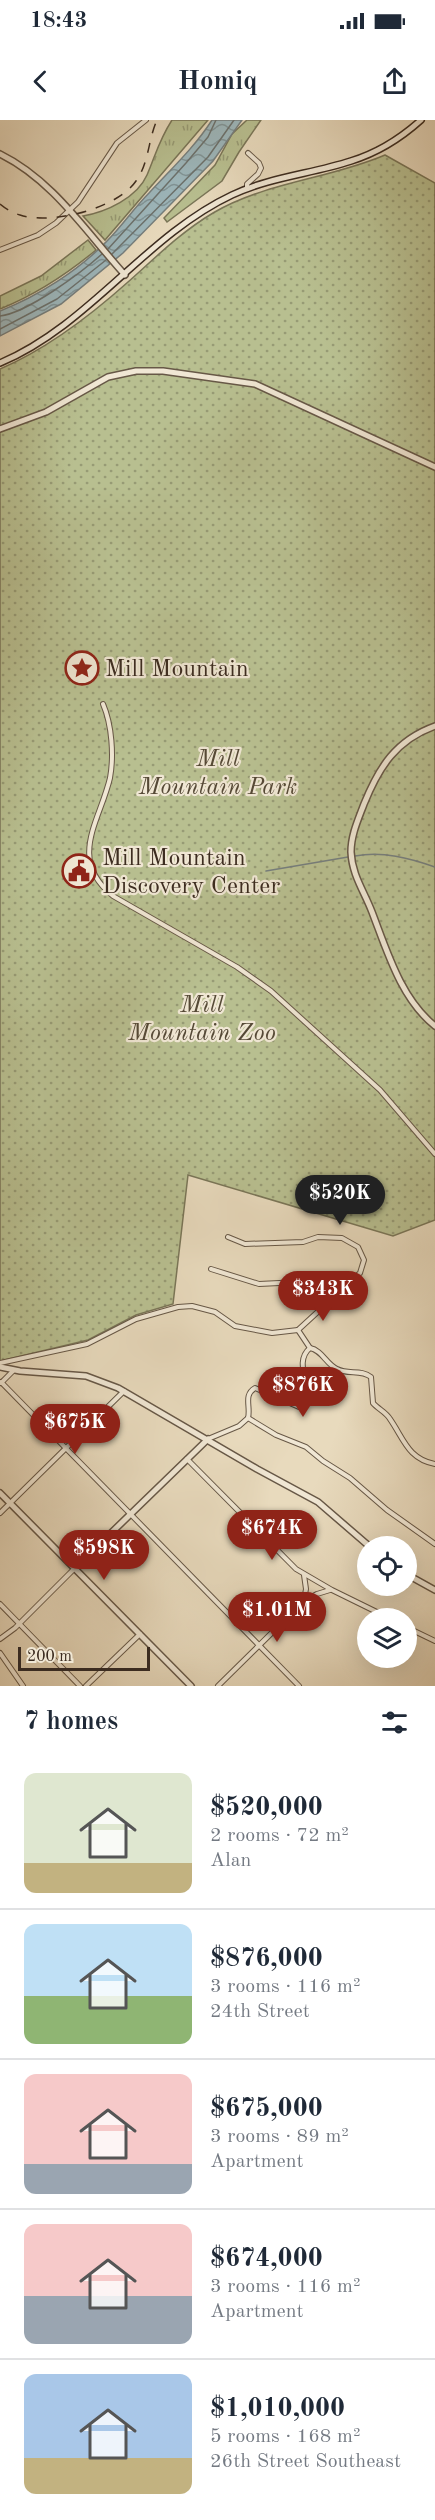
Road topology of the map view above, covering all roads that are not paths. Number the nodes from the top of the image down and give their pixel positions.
1 (146, 120) edge
2 (421, 120) edge
3 (248, 153) dead end
4 (0, 154) edge
5 (247, 189) junction
6 (69, 211) junction
7 (0, 250) edge
8 (125, 275) junction
9 (0, 363) edge
10 (0, 429) edge
11 (435, 467) edge
12 (104, 705) dead end
13 (435, 726) edge
14 (435, 1026) edge
15 (435, 1154) edge
16 (228, 1237) dead end
17 (211, 1269) dead end
18 (334, 1297) junction
19 (298, 1330) junction
20 (310, 1348) junction
21 (0, 1365) edge
22 (13, 1371) junction
23 (0, 1383) edge
24 (124, 1391) junction
25 (248, 1418) junction
26 (208, 1439) junction
27 (66, 1448) junction
28 (186, 1459) junction
29 (435, 1464) edge
30 (0, 1493) edge
31 (10, 1503) junction
32 (0, 1513) edge
33 (130, 1515) junction
34 (358, 1536) edge
35 (435, 1544) edge
36 (75, 1568) junction
37 (303, 1574) junction
38 (417, 1580) edge
39 (332, 1590) junction
40 (435, 1590) edge
41 (304, 1601) junction
42 (0, 1604) edge
43 (369, 1608) edge
44 (20, 1623) junction
45 (417, 1632) edge
46 (140, 1634) junction
47 (0, 1639) edge
48 (435, 1641) edge
49 (259, 1646) junction
50 (0, 1653) edge
51 (23, 1686) edge
52 (80, 1686) edge
53 (86, 1686) edge
54 (191, 1686) edge
55 (218, 1686) edge
56 (299, 1686) edge

1 - 6 street
2 - 5 street
3 - 5 street
4 - 6 street
5 - 8 street
6 - 7 street
6 - 8 street
8 - 9 street
10 - 11 street
12 - 15 street
13 - 14 street
16 - 18 street
17 - 18 street
18 - 19 street
19 - 20 street
19 - 21 street
20 - 25 street
20 - 29 street
21 - 22 street
22 - 23 street
22 - 24 street
23 - 27 street
24 - 26 street
24 - 27 street
25 - 26 street
25 - 35 street
26 - 28 street
26 - 34 street
27 - 31 street
27 - 33 street
28 - 33 street
28 - 37 street
30 - 31 street
31 - 32 street
31 - 36 street
33 - 36 street
33 - 49 street
36 - 44 street
36 - 46 street
37 - 39 street
37 - 41 street
38 - 40 street
39 - 41 street
39 - 43 street
41 - 49 street
42 - 44 street
44 - 47 street
44 - 52 street
45 - 48 street
46 - 53 street
46 - 54 street
49 - 55 street
49 - 56 street
50 - 51 street

